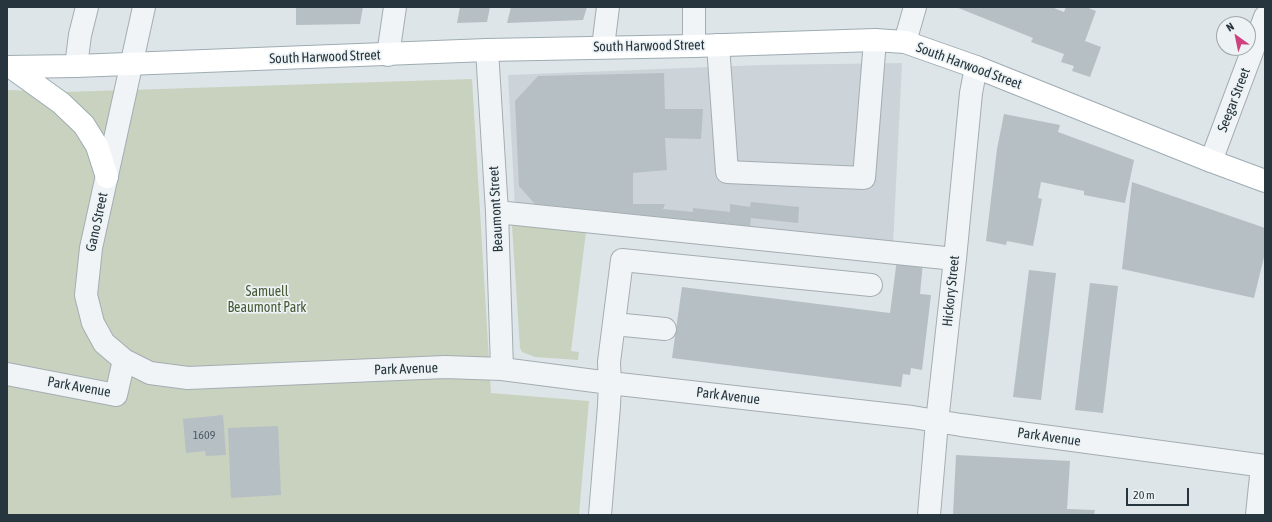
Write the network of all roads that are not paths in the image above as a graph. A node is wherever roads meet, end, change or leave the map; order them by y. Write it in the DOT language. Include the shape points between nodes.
graph roads {
  1 [pos="87,7"];
  2 [pos="144,7"];
  3 [pos="396,7"];
  4 [pos="608,7"];
  5 [pos="694,7"];
  6 [pos="915,7"];
  7 [pos="1265,17"];
  8 [pos="875,40"];
  9 [pos="905,42"];
  10 [pos="718,45"];
  11 [pos="694,46"];
  12 [pos="603,47"];
  13 [pos="487,50"];
  14 [pos="388,55"];
  15 [pos="131,63"];
  16 [pos="76,66"];
  17 [pos="9,67"];
  18 [pos="976,67"];
  19 [pos="1211,161"];
  20 [pos="107,177"];
  21 [pos="1265,181"];
  22 [pos="497,212"];
  23 [pos="955,259"];
  24 [pos="871,285"];
  25 [pos="614,324"];
  26 [pos="665,328"];
  27 [pos="124,360"];
  28 [pos="502,368"];
  29 [pos="7,374"];
  30 [pos="188,378"];
  31 [pos="610,383"];
  32 [pos="937,422"];
  33 [pos="1264,466"];
  34 [pos="600,515"];
  35 [pos="929,515"];
  36 [pos="1257,515"];
  1 -- 16 [label="street"];
  2 -- 15 [label="street, Gano Street"];
  3 -- 14 [label="street"];
  4 -- 12 [label="street"];
  5 -- 11 [label="street"];
  6 -- 9 [label="street"];
  7 -- 19 [label="street, Seegar Street"];
  8 -- 9 [label="main road, South Harwood Street"];
  8 -- 10 [label="main road, South Harwood Street"];
  8 -- 10 [label="street" via="864,178 727,172"];
  9 -- 18 [label="main road, South Harwood Street"];
  10 -- 11 [label="main road, South Harwood Street"];
  11 -- 12 [label="main road, South Harwood Street"];
  12 -- 13 [label="main road, South Harwood Street"];
  13 -- 14 [label="main road, South Harwood Street"];
  13 -- 22 [label="street, Beaumont Street"];
  14 -- 15 [label="main road, South Harwood Street"];
  15 -- 16 [label="main road, South Harwood Street"];
  15 -- 20 [label="street, Gano Street"];
  16 -- 17 [label="main road, South Harwood Street"];
  17 -- 20 [label="main road" via="61,103 84,125 97,146"];
  18 -- 19 [label="main road, South Harwood Street"];
  18 -- 23 [label="street, Hickory Street" via="971,93"];
  19 -- 21 [label="main road, South Harwood Street"];
  20 -- 27 [label="street, Gano Street" via="91,248 86,295 93,323 104,343"];
  22 -- 23 [label="street"];
  22 -- 28 [label="street, Beaumont Street"];
  23 -- 32 [label="street, Hickory Street"];
  24 -- 25 [label="street" via="622,260"];
  25 -- 26 [label="street"];
  25 -- 31 [label="street" via="609,362"];
  27 -- 29 [label="street, Park Avenue" via="116,395"];
  27 -- 30 [label="street, Gano Street" via="150,373"];
  28 -- 30 [label="street, Park Avenue" via="445,367"];
  28 -- 31 [label="street, Park Avenue"];
  31 -- 32 [label="street, Park Avenue" via="912,417"];
  31 -- 34 [label="street"];
  32 -- 33 [label="street, Park Avenue"];
  32 -- 35 [label="street, Hickory Street"];
  33 -- 36 [label="street"];
}
